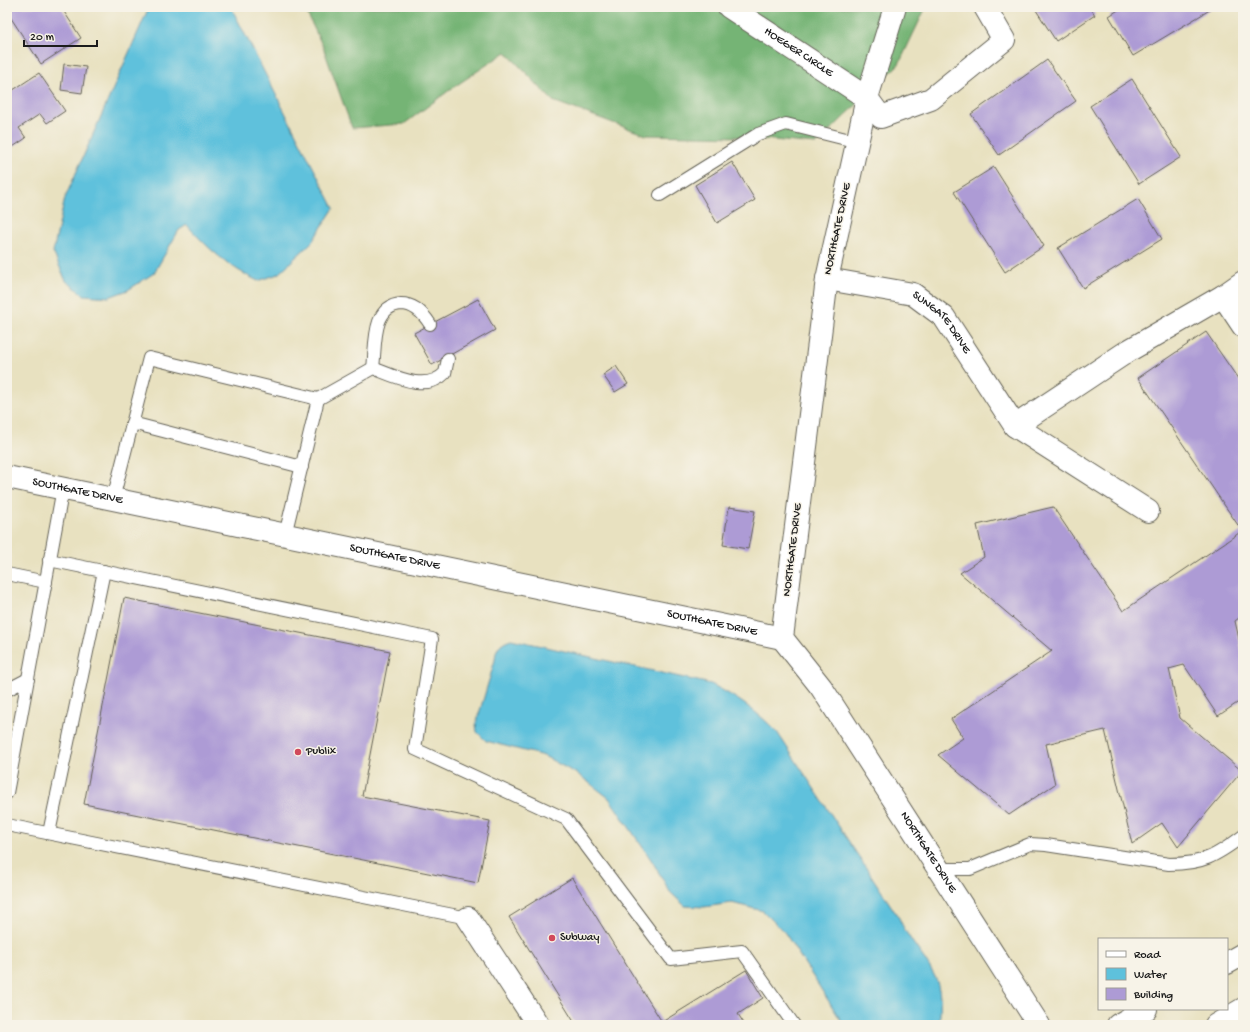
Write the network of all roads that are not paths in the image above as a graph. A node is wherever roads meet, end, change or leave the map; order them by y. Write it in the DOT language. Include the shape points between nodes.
graph roads {
  1 [pos="729,7"];
  2 [pos="895,7"];
  3 [pos="985,7"];
  4 [pos="867,98"];
  5 [pos="858,142"];
  6 [pos="660,195"];
  7 [pos="827,279"];
  8 [pos="1243,282"];
  9 [pos="1223,296"];
  10 [pos="430,324"];
  11 [pos="1243,326"];
  12 [pos="448,359"];
  13 [pos="373,368"];
  14 [pos="318,399"];
  15 [pos="132,423"];
  16 [pos="1015,426"];
  17 [pos="302,467"];
  18 [pos="7,477"];
  19 [pos="63,488"];
  20 [pos="113,499"];
  21 [pos="1148,511"];
  22 [pos="285,535"];
  23 [pos="49,560"];
  24 [pos="104,571"];
  25 [pos="7,574"];
  26 [pos="46,582"];
  27 [pos="782,638"];
  28 [pos="28,679"];
  29 [pos="7,690"];
  30 [pos="7,793"];
  31 [pos="7,825"];
  32 [pos="49,833"];
  33 [pos="1243,836"];
  34 [pos="938,869"];
  35 [pos="468,918"];
  36 [pos="1243,954"];
  37 [pos="1228,962"];
  38 [pos="1243,1009"];
  39 [pos="1144,1010"];
  40 [pos="538,1025"];
  41 [pos="794,1025"];
  42 [pos="1039,1025"];
  43 [pos="1118,1025"];
  44 [pos="1216,1025"];
  1 -- 4 [label="street, HOEGER CIRCLE"];
  2 -- 4 [label="street, NORTHGATE DRIVE"];
  3 -- 4 [label="street, HOEGER CIRCLE" via="1004,40 931,99 882,117"];
  4 -- 5 [label="street, NORTHGATE DRIVE"];
  5 -- 6 [label="lane" via="786,124 758,134"];
  5 -- 7 [label="street, NORTHGATE DRIVE"];
  7 -- 16 [label="street, SUNGATE DRIVE" via="913,294 944,317"];
  7 -- 27 [label="street, NORTHGATE DRIVE"];
  8 -- 9 [label="street"];
  9 -- 11 [label="street"];
  9 -- 16 [label="street" via="1128,351"];
  10 -- 13 [label="lane" via="413,306 394,305 388,309 378,323"];
  12 -- 13 [label="lane" via="445,373 426,383"];
  13 -- 14 [label="lane"];
  14 -- 15 [label="lane" via="149,358"];
  14 -- 17 [label="lane"];
  15 -- 17 [label="lane"];
  15 -- 20 [label="lane"];
  16 -- 21 [label="street, SUNGATE DRIVE"];
  17 -- 22 [label="lane"];
  18 -- 19 [label="street, SOUTHGATE DRIVE"];
  19 -- 20 [label="street, SOUTHGATE DRIVE"];
  19 -- 23 [label="lane"];
  20 -- 22 [label="street, SOUTHGATE DRIVE"];
  22 -- 27 [label="street, SOUTHGATE DRIVE"];
  23 -- 24 [label="lane"];
  23 -- 26 [label="lane"];
  24 -- 32 [label="lane"];
  24 -- 41 [label="lane" via="432,639 415,749 566,819 670,959 742,951"];
  25 -- 26 [label="lane"];
  26 -- 28 [label="lane"];
  27 -- 34 [label="street, NORTHGATE DRIVE" via="821,687"];
  28 -- 29 [label="lane"];
  28 -- 30 [label="lane"];
  31 -- 32 [label="lane"];
  32 -- 35 [label="lane"];
  33 -- 34 [label="lane" via="1208,859 1189,864 1169,864 1030,844 970,869"];
  34 -- 42 [label="street, NORTHGATE DRIVE"];
  35 -- 40 [label="street"];
  36 -- 37 [label="street"];
  38 -- 44 [label="street"];
  39 -- 43 [label="street"];
}
